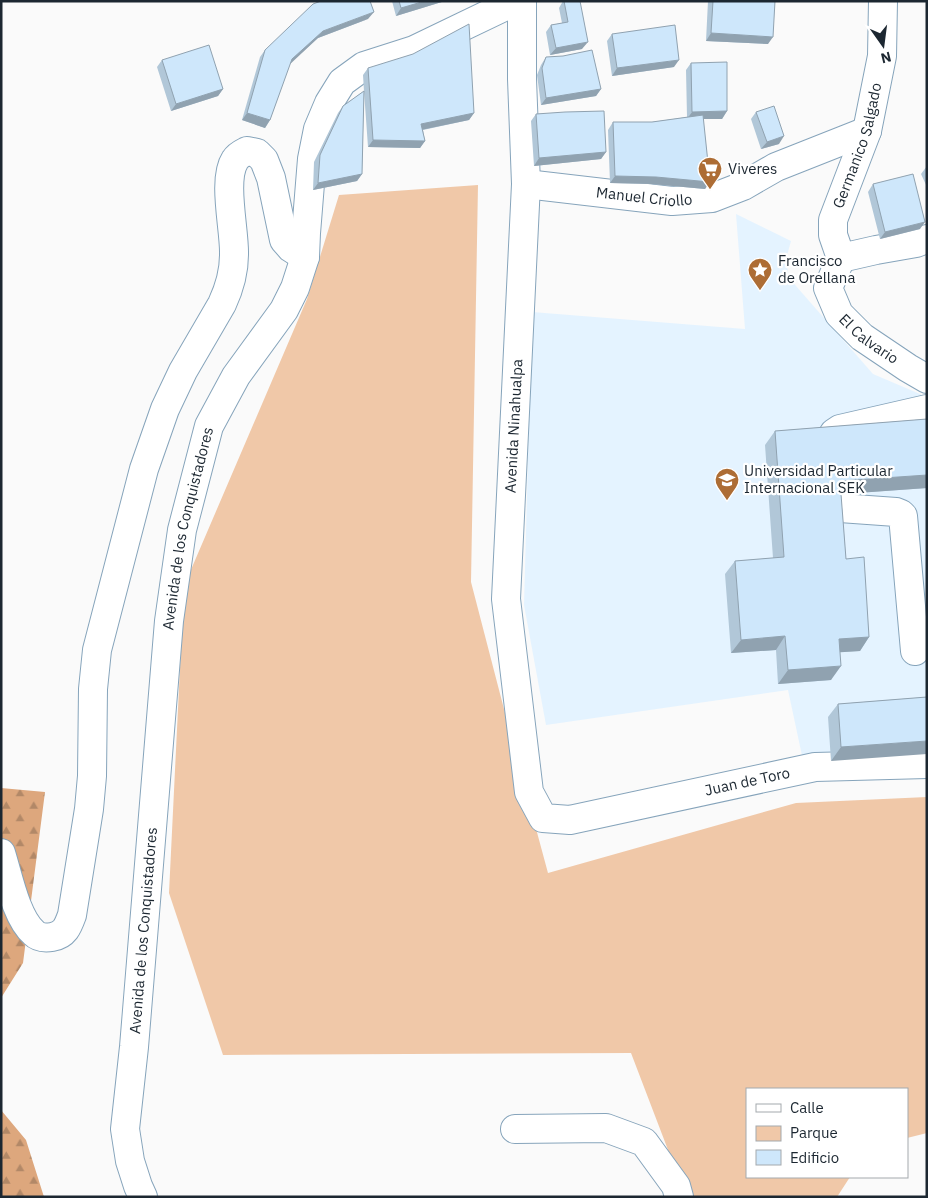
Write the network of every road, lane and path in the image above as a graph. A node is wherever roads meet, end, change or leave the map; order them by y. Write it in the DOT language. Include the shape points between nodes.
graph roads {
  1 [pos="516,1"];
  2 [pos="522,1"];
  3 [pos="884,1"];
  4 [pos="867,131"];
  5 [pos="526,184"];
  6 [pos="927,239"];
  7 [pos="305,257"];
  8 [pos="842,258"];
  9 [pos="927,379"];
  10 [pos="927,409"];
  11 [pos="830,440"];
  12 [pos="834,495"];
  13 [pos="915,651"];
  14 [pos="927,764"];
  15 [pos="570,820"];
  16 [pos="1,853"];
  17 [pos="515,1129"];
  18 [pos="143,1197"];
  19 [pos="679,1197"];
  1 -- 7 [label="street, Avenida de los Conquistadores" via="414,50 364,66 342,82 318,129 312,159"];
  2 -- 5 [label="street, Avenida Ninahualpa"];
  3 -- 4 [label="street, Germanico Salgado" via="882,56"];
  4 -- 5 [label="street, Manuel Criollo" via="776,167 743,186 712,198 672,201"];
  4 -- 8 [label="street, Germanico Salgado" via="833,220 833,235"];
  5 -- 15 [label="street, Avenida Ninahualpa" via="506,599 530,792 542,818"];
  6 -- 8 [label="street"];
  7 -- 16 [label="street" via="284,240 264,160 257,153 248,151 240,155 234,160 229,190 234,265 227,292 165,409 144,469 97,650 89,809 72,916 61,935 42,938 27,925 17,905"];
  7 -- 18 [label="street, Avenida de los Conquistadores" via="284,310 236,376 210,426 182,530 169,621 125,1130 130,1161"];
  8 -- 9 [label="street, El Calvario" via="828,288 840,314 862,337"];
  10 -- 11 [label="street" via="840,430"];
  12 -- 13 [label="street" via="836,507 896,512 903,516"];
  14 -- 15 [label="street, Juan de Toro" via="815,767"];
  17 -- 19 [label="street" via="606,1128 644,1142 676,1186"];
}
